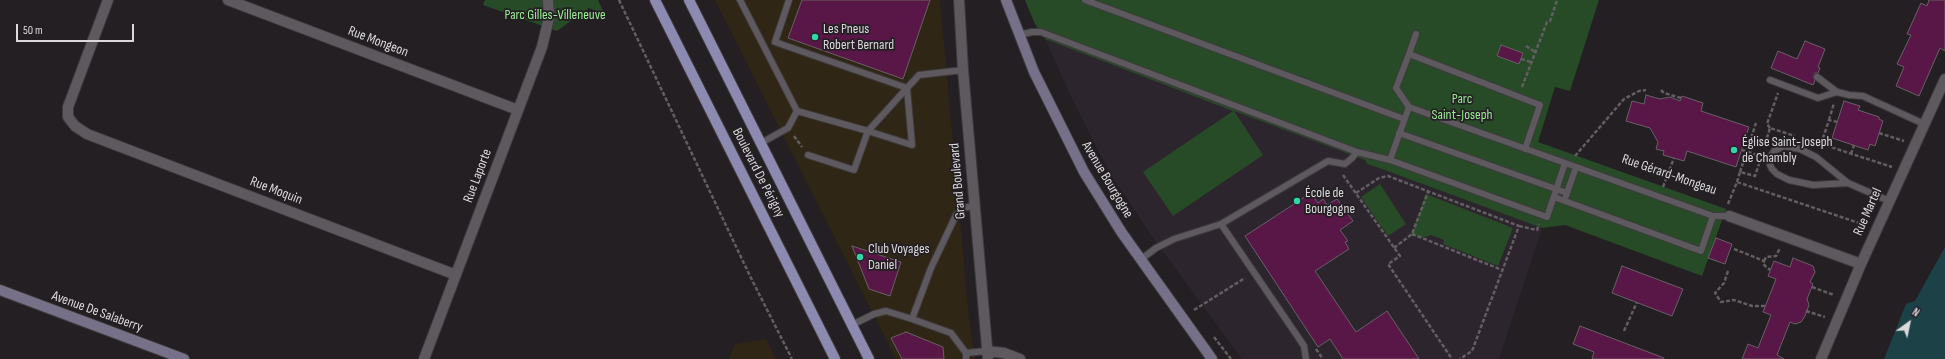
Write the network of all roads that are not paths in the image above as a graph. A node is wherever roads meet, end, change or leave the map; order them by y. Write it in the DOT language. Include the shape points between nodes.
graph roads {
  1 [pos="108,0"];
  2 [pos="228,0"];
  3 [pos="548,0"];
  4 [pos="655,0"];
  5 [pos="689,0"];
  6 [pos="740,0"];
  7 [pos="790,0"];
  8 [pos="959,0"];
  9 [pos="1006,0"];
  10 [pos="1085,0"];
  11 [pos="1416,34"];
  12 [pos="1018,35"];
  13 [pos="775,42"];
  14 [pos="764,47"];
  15 [pos="1409,54"];
  16 [pos="963,70"];
  17 [pos="1817,77"];
  18 [pos="1945,79"];
  19 [pos="1770,80"];
  20 [pos="907,88"];
  21 [pos="1837,92"];
  22 [pos="1409,107"];
  23 [pos="518,110"];
  24 [pos="797,111"];
  25 [pos="1404,119"];
  26 [pos="1924,124"];
  27 [pos="868,131"];
  28 [pos="1399,133"];
  29 [pos="761,143"];
  30 [pos="1525,149"];
  31 [pos="1357,152"];
  32 [pos="808,155"];
  33 [pos="1390,160"];
  34 [pos="1566,163"];
  35 [pos="1576,167"];
  36 [pos="1848,183"];
  37 [pos="1556,190"];
  38 [pos="1567,193"];
  39 [pos="1554,197"];
  40 [pos="1564,201"];
  41 [pos="1889,201"];
  42 [pos="974,206"];
  43 [pos="1728,211"];
  44 [pos="1713,216"];
  45 [pos="1221,224"];
  46 [pos="1140,260"];
  47 [pos="1861,264"];
  48 [pos="456,275"];
  49 [pos="0,290"];
  50 [pos="912,319"];
  51 [pos="852,325"];
  52 [pos="988,355"];
  53 [pos="966,356"];
  54 [pos="184,359"];
  55 [pos="424,359"];
  56 [pos="835,359"];
  57 [pos="869,359"];
  58 [pos="1020,359"];
  59 [pos="1212,359"];
  60 [pos="1306,359"];
  61 [pos="1821,359"];
  1 -- 48 [label="street, Rue Moquin" via="68,107 68,117 75,126 87,134"];
  2 -- 23 [label="street, Rue Mongeon"];
  3 -- 23 [label="street, Rue Laporte" via="549,18 545,37"];
  4 -- 56 [label="main road, Boulevard De Périgny"];
  5 -- 29 [label="main road, Boulevard De Périgny"];
  6 -- 14 [label="lane"];
  7 -- 13 [label="lane"];
  8 -- 16 [label="street, Grand Boulevard"];
  9 -- 12 [label="street, Avenue Bourgogne"];
  10 -- 25 [label="lane"];
  11 -- 15 [label="lane"];
  12 -- 31 [label="lane" via="1041,32"];
  12 -- 46 [label="street, Avenue Bourgogne" via="1042,90 1084,172"];
  13 -- 14 [label="lane"];
  13 -- 20 [label="lane"];
  14 -- 24 [label="lane"];
  15 -- 22 [label="lane" via="1396,88"];
  15 -- 30 [label="lane" via="1540,105"];
  16 -- 20 [label="lane" via="919,75"];
  16 -- 42 [label="street, Grand Boulevard"];
  17 -- 21 [label="lane"];
  18 -- 26 [label="street, Rue Martel"];
  19 -- 21 [label="lane" via="1818,98"];
  20 -- 27 [label="lane"];
  20 -- 27 [label="lane" via="912,145"];
  21 -- 26 [label="lane" via="1862,96"];
  22 -- 25 [label="lane"];
  22 -- 30 [label="lane"];
  23 -- 48 [label="street, Rue Laporte"];
  24 -- 27 [label="lane"];
  24 -- 29 [label="lane" via="788,128"];
  25 -- 28 [label="lane"];
  26 -- 41 [label="street, Rue Martel"];
  27 -- 32 [label="lane" via="854,170"];
  28 -- 33 [label="lane"];
  28 -- 37 [label="lane"];
  29 -- 51 [label="main road, Boulevard De Périgny"];
  30 -- 34 [label="lane"];
  31 -- 33 [label="lane"];
  31 -- 45 [label="lane" via="1345,164 1328,161"];
  33 -- 39 [label="lane" via="1547,216"];
  34 -- 35 [label="lane"];
  34 -- 37 [label="lane"];
  35 -- 38 [label="lane"];
  35 -- 44 [label="lane"];
  36 -- 36 [label="lane" via="1816,157 1800,149 1784,146 1774,151 1771,156 1772,168 1788,180 1813,185"];
  36 -- 41 [label="lane"];
  37 -- 38 [label="lane"];
  37 -- 39 [label="lane"];
  38 -- 40 [label="lane"];
  39 -- 40 [label="lane"];
  40 -- 44 [label="lane" via="1702,251"];
  41 -- 47 [label="street, Rue Martel"];
  42 -- 50 [label="lane" via="962,208 956,214 931,268"];
  42 -- 52 [label="street, Grand Boulevard"];
  43 -- 44 [label="lane"];
  43 -- 47 [label="street"];
  45 -- 46 [label="lane" via="1174,239"];
  45 -- 60 [label="lane" via="1304,346"];
  46 -- 59 [label="street, Avenue Bourgogne"];
  47 -- 61 [label="street, Rue Martel"];
  48 -- 55 [label="street, Rue Laporte"];
  49 -- 54 [label="street, Avenue De Salaberry"];
  50 -- 51 [label="lane" via="886,311"];
  50 -- 53 [label="lane" via="951,333"];
  51 -- 57 [label="main road, Boulevard De Périgny"];
  52 -- 53 [label="lane"];
  52 -- 58 [label="street" via="1004,353"];
}
